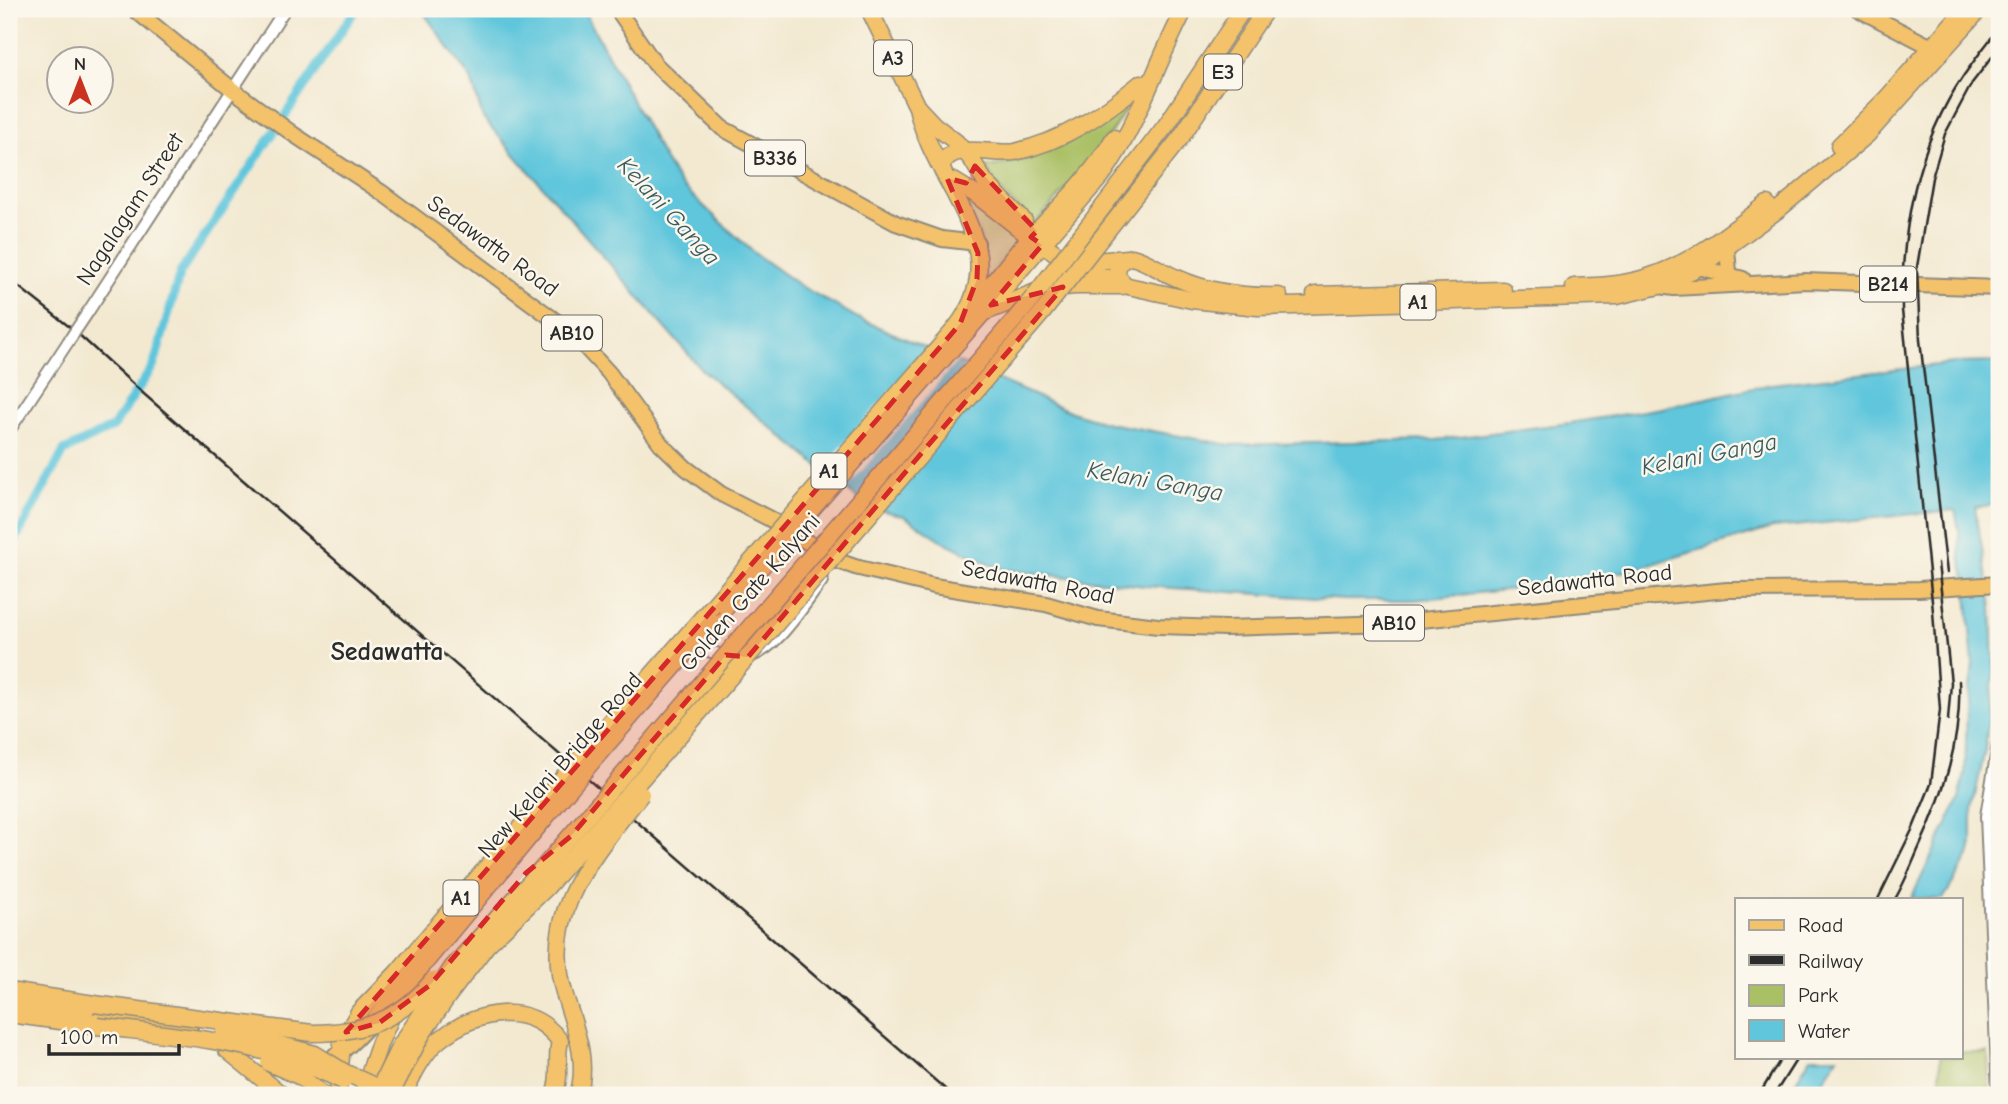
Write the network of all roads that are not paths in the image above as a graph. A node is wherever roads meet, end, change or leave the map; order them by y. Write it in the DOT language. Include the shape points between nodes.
graph roads {
  1 [pos="134,9"];
  2 [pos="285,9"];
  3 [pos="617,9"];
  4 [pos="869,9"];
  5 [pos="1175,9"];
  6 [pos="1185,9"];
  7 [pos="1243,9"];
  8 [pos="1266,9"];
  9 [pos="1858,9"];
  10 [pos="1965,9"];
  11 [pos="1980,9"];
  12 [pos="1937,49"];
  13 [pos="1141,82"];
  14 [pos="233,90"];
  15 [pos="917,107"];
  16 [pos="964,151"];
  17 [pos="975,166"];
  18 [pos="948,175"];
  19 [pos="977,243"];
  20 [pos="1727,248"];
  21 [pos="1134,258"];
  22 [pos="1696,262"];
  23 [pos="1733,278"];
  24 [pos="1776,283"];
  25 [pos="1129,286"];
  26 [pos="1659,286"];
  27 [pos="1716,286"];
  28 [pos="1999,288"];
  29 [pos="978,309"];
  30 [pos="9,431"];
  31 [pos="838,561"];
  32 [pos="1999,584"];
  33 [pos="718,608"];
  34 [pos="692,647"];
  35 [pos="727,680"];
  36 [pos="1999,738"];
  37 [pos="592,753"];
  38 [pos="565,784"];
  39 [pos="571,836"];
  40 [pos="419,968"];
  41 [pos="9,991"];
  42 [pos="9,1000"];
  43 [pos="94,1004"];
  44 [pos="359,1012"];
  45 [pos="9,1013"];
  46 [pos="97,1026"];
  47 [pos="286,1046"];
  48 [pos="227,1050"];
  49 [pos="339,1054"];
  50 [pos="282,1095"];
  51 [pos="323,1095"];
  52 [pos="338,1095"];
  53 [pos="359,1095"];
  54 [pos="375,1095"];
  55 [pos="392,1095"];
  56 [pos="402,1095"];
  57 [pos="554,1095"];
  58 [pos="578,1095"];
  59 [pos="1998,1095"];
  1 -- 14 [label="main road, AB10"];
  2 -- 14 [label="street, Nagalagam Street"];
  3 -- 19 [label="main road, B336" via="655,64 722,128 896,223 942,239"];
  4 -- 15 [label="highway, A3"];
  5 -- 13 [label="highway"];
  6 -- 29 [label="highway" via="1119,151"];
  7 -- 39 [label="highway, Golden Gate Kalyani / E3, bridge" via="1167,124 1028,304"];
  8 -- 35 [label="highway, Golden Gate Kalyani / E3, bridge" via="1181,136 1042,313"];
  9 -- 12 [label="main road"];
  10 -- 12 [label="highway, A1"];
  11 -- 12 [label="highway, A1"];
  12 -- 20 [label="highway, A1" via="1867,135"];
  12 -- 22 [label="highway, A1" via="1816,166"];
  13 -- 16 [label="highway" via="1093,120 1050,141 1016,152"];
  13 -- 29 [label="highway" via="1105,152 985,293"];
  14 -- 30 [label="street, Nagalagam Street, bridge"];
  14 -- 31 [label="main road, Sedawatta Road / AB10" via="572,333 685,468 721,494"];
  15 -- 16 [label="highway, A3"];
  15 -- 18 [label="highway, A3" via="920,124"];
  16 -- 17 [label="highway"];
  16 -- 18 [label="highway" via="949,154"];
  17 -- 18 [label="highway" via="967,180"];
  17 -- 21 [label="highway" via="1003,201 1058,248 1091,261"];
  18 -- 19 [label="highway, A1"];
  18 -- 25 [label="highway" via="1066,261"];
  19 -- 29 [label="highway, A1"];
  20 -- 22 [label="highway, A1"];
  20 -- 23 [label="main road"];
  21 -- 22 [label="highway, A1" via="1191,284 1258,296 1613,285"];
  21 -- 25 [label="highway" via="1144,264 1146,274 1141,282"];
  21 -- 25 [label="highway" via="1117,268 1119,280"];
  22 -- 23 [label="main road, B214"];
  22 -- 26 [label="highway, A1"];
  22 -- 27 [label="main road"];
  23 -- 24 [label="main road, B214"];
  24 -- 27 [label="main road, B214"];
  24 -- 28 [label="main road, B214"];
  25 -- 26 [label="highway, A1" via="1219,305 1258,307 1600,297"];
  25 -- 29 [label="highway, A1" via="1043,289"];
  26 -- 27 [label="main road"];
  29 -- 33 [label="highway, A1, bridge" via="960,324 953,340"];
  31 -- 32 [label="main road, Sedawatta Road / AB10" via="1098,619 1226,628 1390,623 1727,590"];
  31 -- 34 [label="street" via="785,630 760,652 737,657"];
  33 -- 34 [label="highway, New Kelani Bridge Road / A1"];
  33 -- 37 [label="highway, New Kelani Bridge Road / A1"];
  34 -- 37 [label="highway, New Kelani Bridge Road / A1"];
  35 -- 55 [label="highway, Golden Gate Kalyani, bridge" via="546,888 488,945 422,1034"];
  35 -- 58 [label="highway, bridge" via="596,852 569,897 558,961 580,1048 583,1077"];
  36 -- 59 [label="street" via="1986,817"];
  37 -- 38 [label="highway, New Kelani Bridge Road / A1, bridge"];
  38 -- 40 [label="highway, New Kelani Bridge Road / A1"];
  38 -- 44 [label="highway, New Kelani Bridge Road / A1"];
  39 -- 43 [label="highway, bridge" via="526,873 430,985 405,1008 379,1023 341,1033 312,1033"];
  39 -- 54 [label="highway, Golden Gate Kalyani, bridge" via="452,968 405,1037"];
  40 -- 49 [label="main road"];
  40 -- 53 [label="highway, New Kelani Bridge Road / A1" via="397,1002"];
  41 -- 43 [label="highway"];
  42 -- 47 [label="main road, New Kelani Bridge Road"];
  43 -- 55 [label="highway, bridge" via="314,1054"];
  44 -- 47 [label="main road, New Kelani Bridge Road" via="332,1033"];
  44 -- 49 [label="highway, New Kelani Bridge Road / A1"];
  45 -- 46 [label="highway"];
  45 -- 48 [label="main road" via="179,1038"];
  46 -- 51 [label="highway, bridge" via="273,1064 301,1077"];
  46 -- 54 [label="highway, bridge" via="267,1053"];
  47 -- 49 [label="main road, New Kelani Bridge Road"];
  48 -- 49 [label="main road" via="321,1058"];
  48 -- 50 [label="highway"];
  49 -- 52 [label="highway, A1"];
  49 -- 53 [label="main road"];
  56 -- 57 [label="highway" via="438,1041 478,1018 508,1013 541,1022 560,1041"];
}
